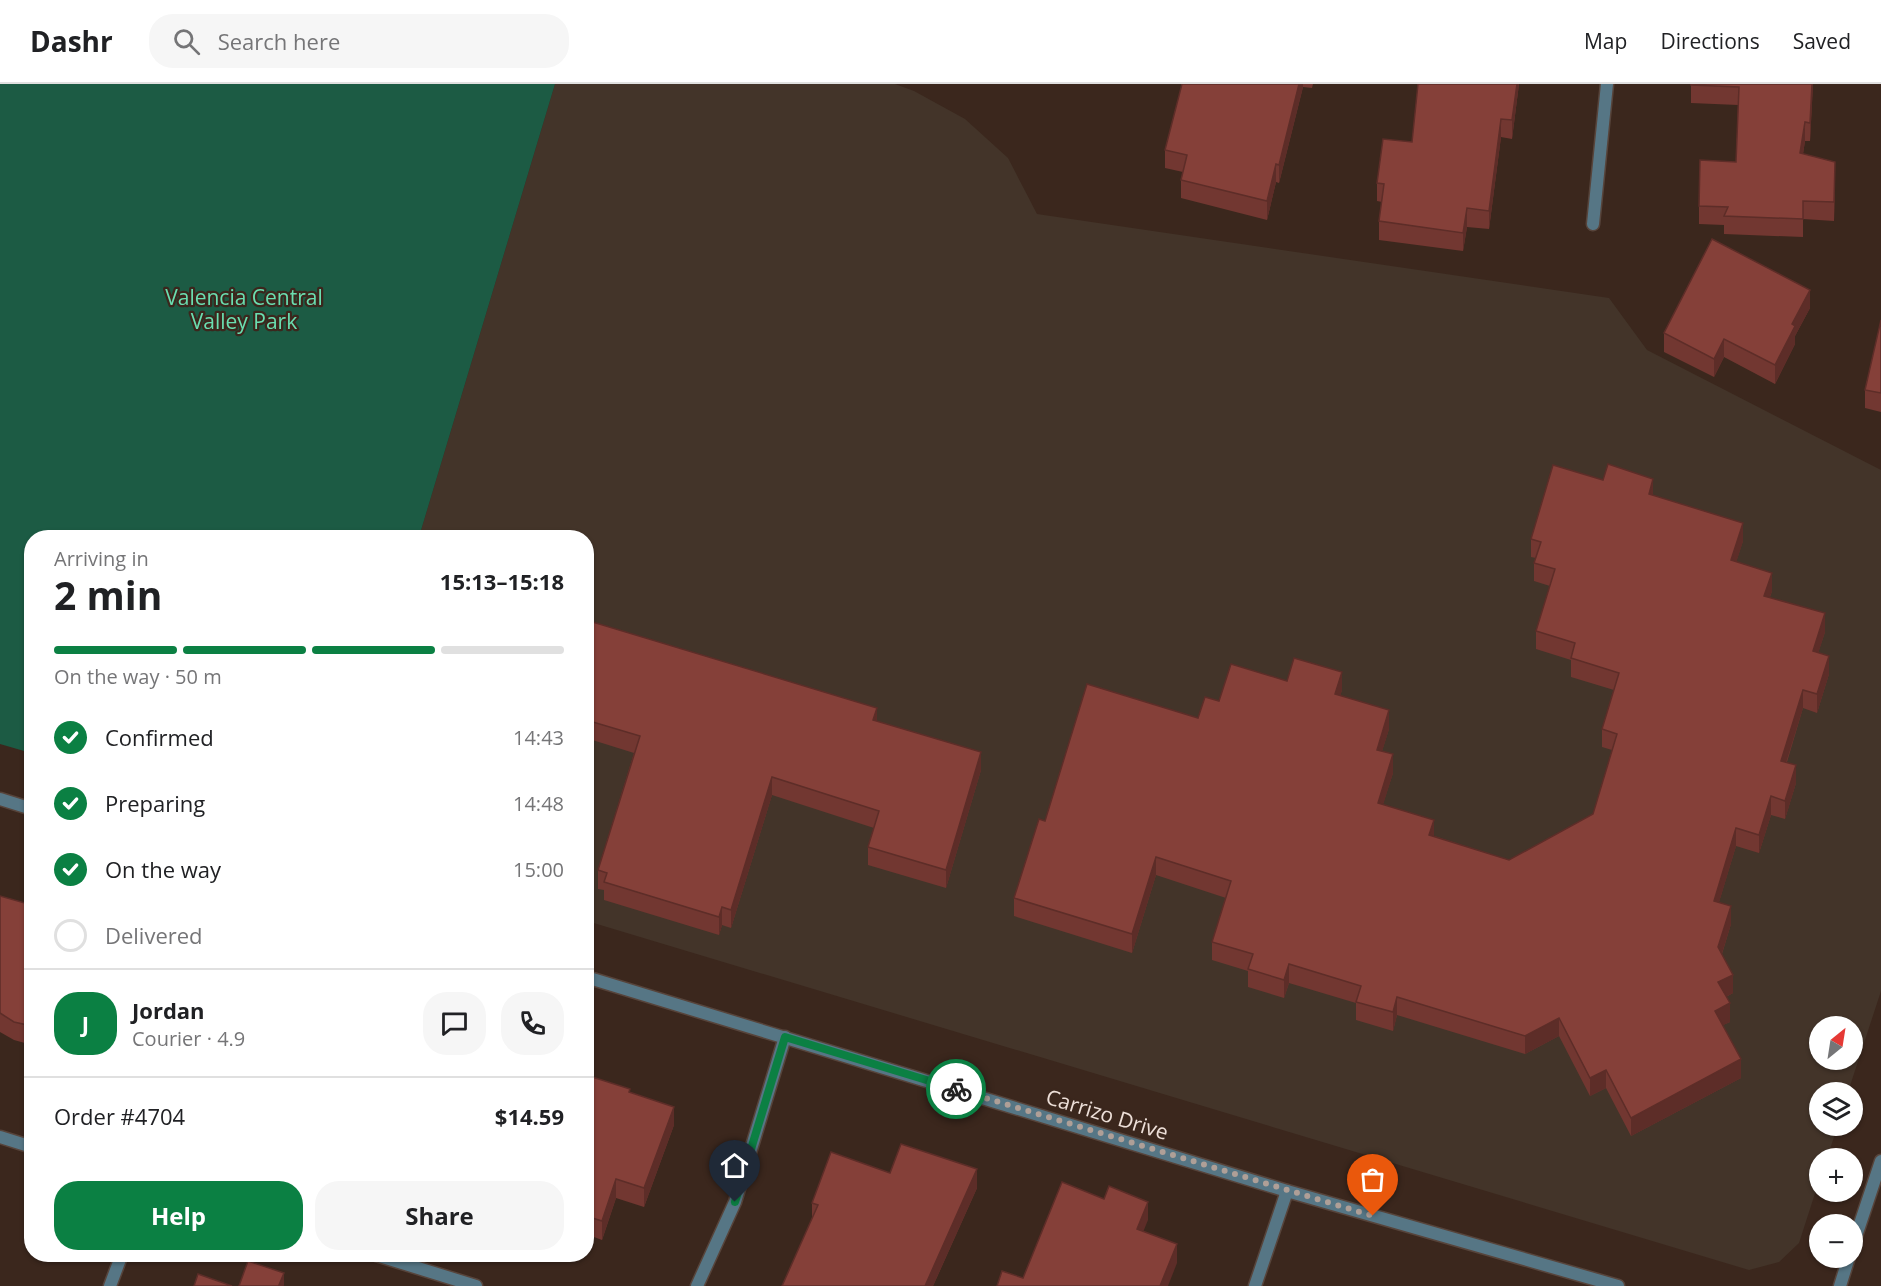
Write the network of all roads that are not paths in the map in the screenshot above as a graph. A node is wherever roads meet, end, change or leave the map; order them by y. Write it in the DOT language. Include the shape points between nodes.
graph roads {
  1 [pos="1607,84"];
  2 [pos="1593,224"];
  3 [pos="0,799"];
  4 [pos="24,806"];
  5 [pos="594,979"];
  6 [pos="785,1037"];
  7 [pos="0,1137"];
  8 [pos="24,1144"];
  9 [pos="1881,1161"];
  10 [pos="1287,1191"];
  11 [pos="1863,1215"];
  12 [pos="119,1262"];
  13 [pos="399,1262"];
  14 [pos="1846,1268"];
  15 [pos="110,1286"];
  16 [pos="476,1286"];
  17 [pos="697,1286"];
  18 [pos="1255,1286"];
  19 [pos="1618,1286"];
  20 [pos="1840,1286"];
  1 -- 2 [label="street"];
  3 -- 4 [label="street"];
  5 -- 6 [label="street, Carrizo Drive"];
  6 -- 10 [label="street, Carrizo Drive"];
  6 -- 17 [label="street" via="735,1202"];
  7 -- 8 [label="street"];
  9 -- 11 [label="street"];
  10 -- 18 [label="street"];
  10 -- 19 [label="street, Carrizo Drive"];
  12 -- 15 [label="street"];
  13 -- 16 [label="street"];
  14 -- 20 [label="street"];
}
